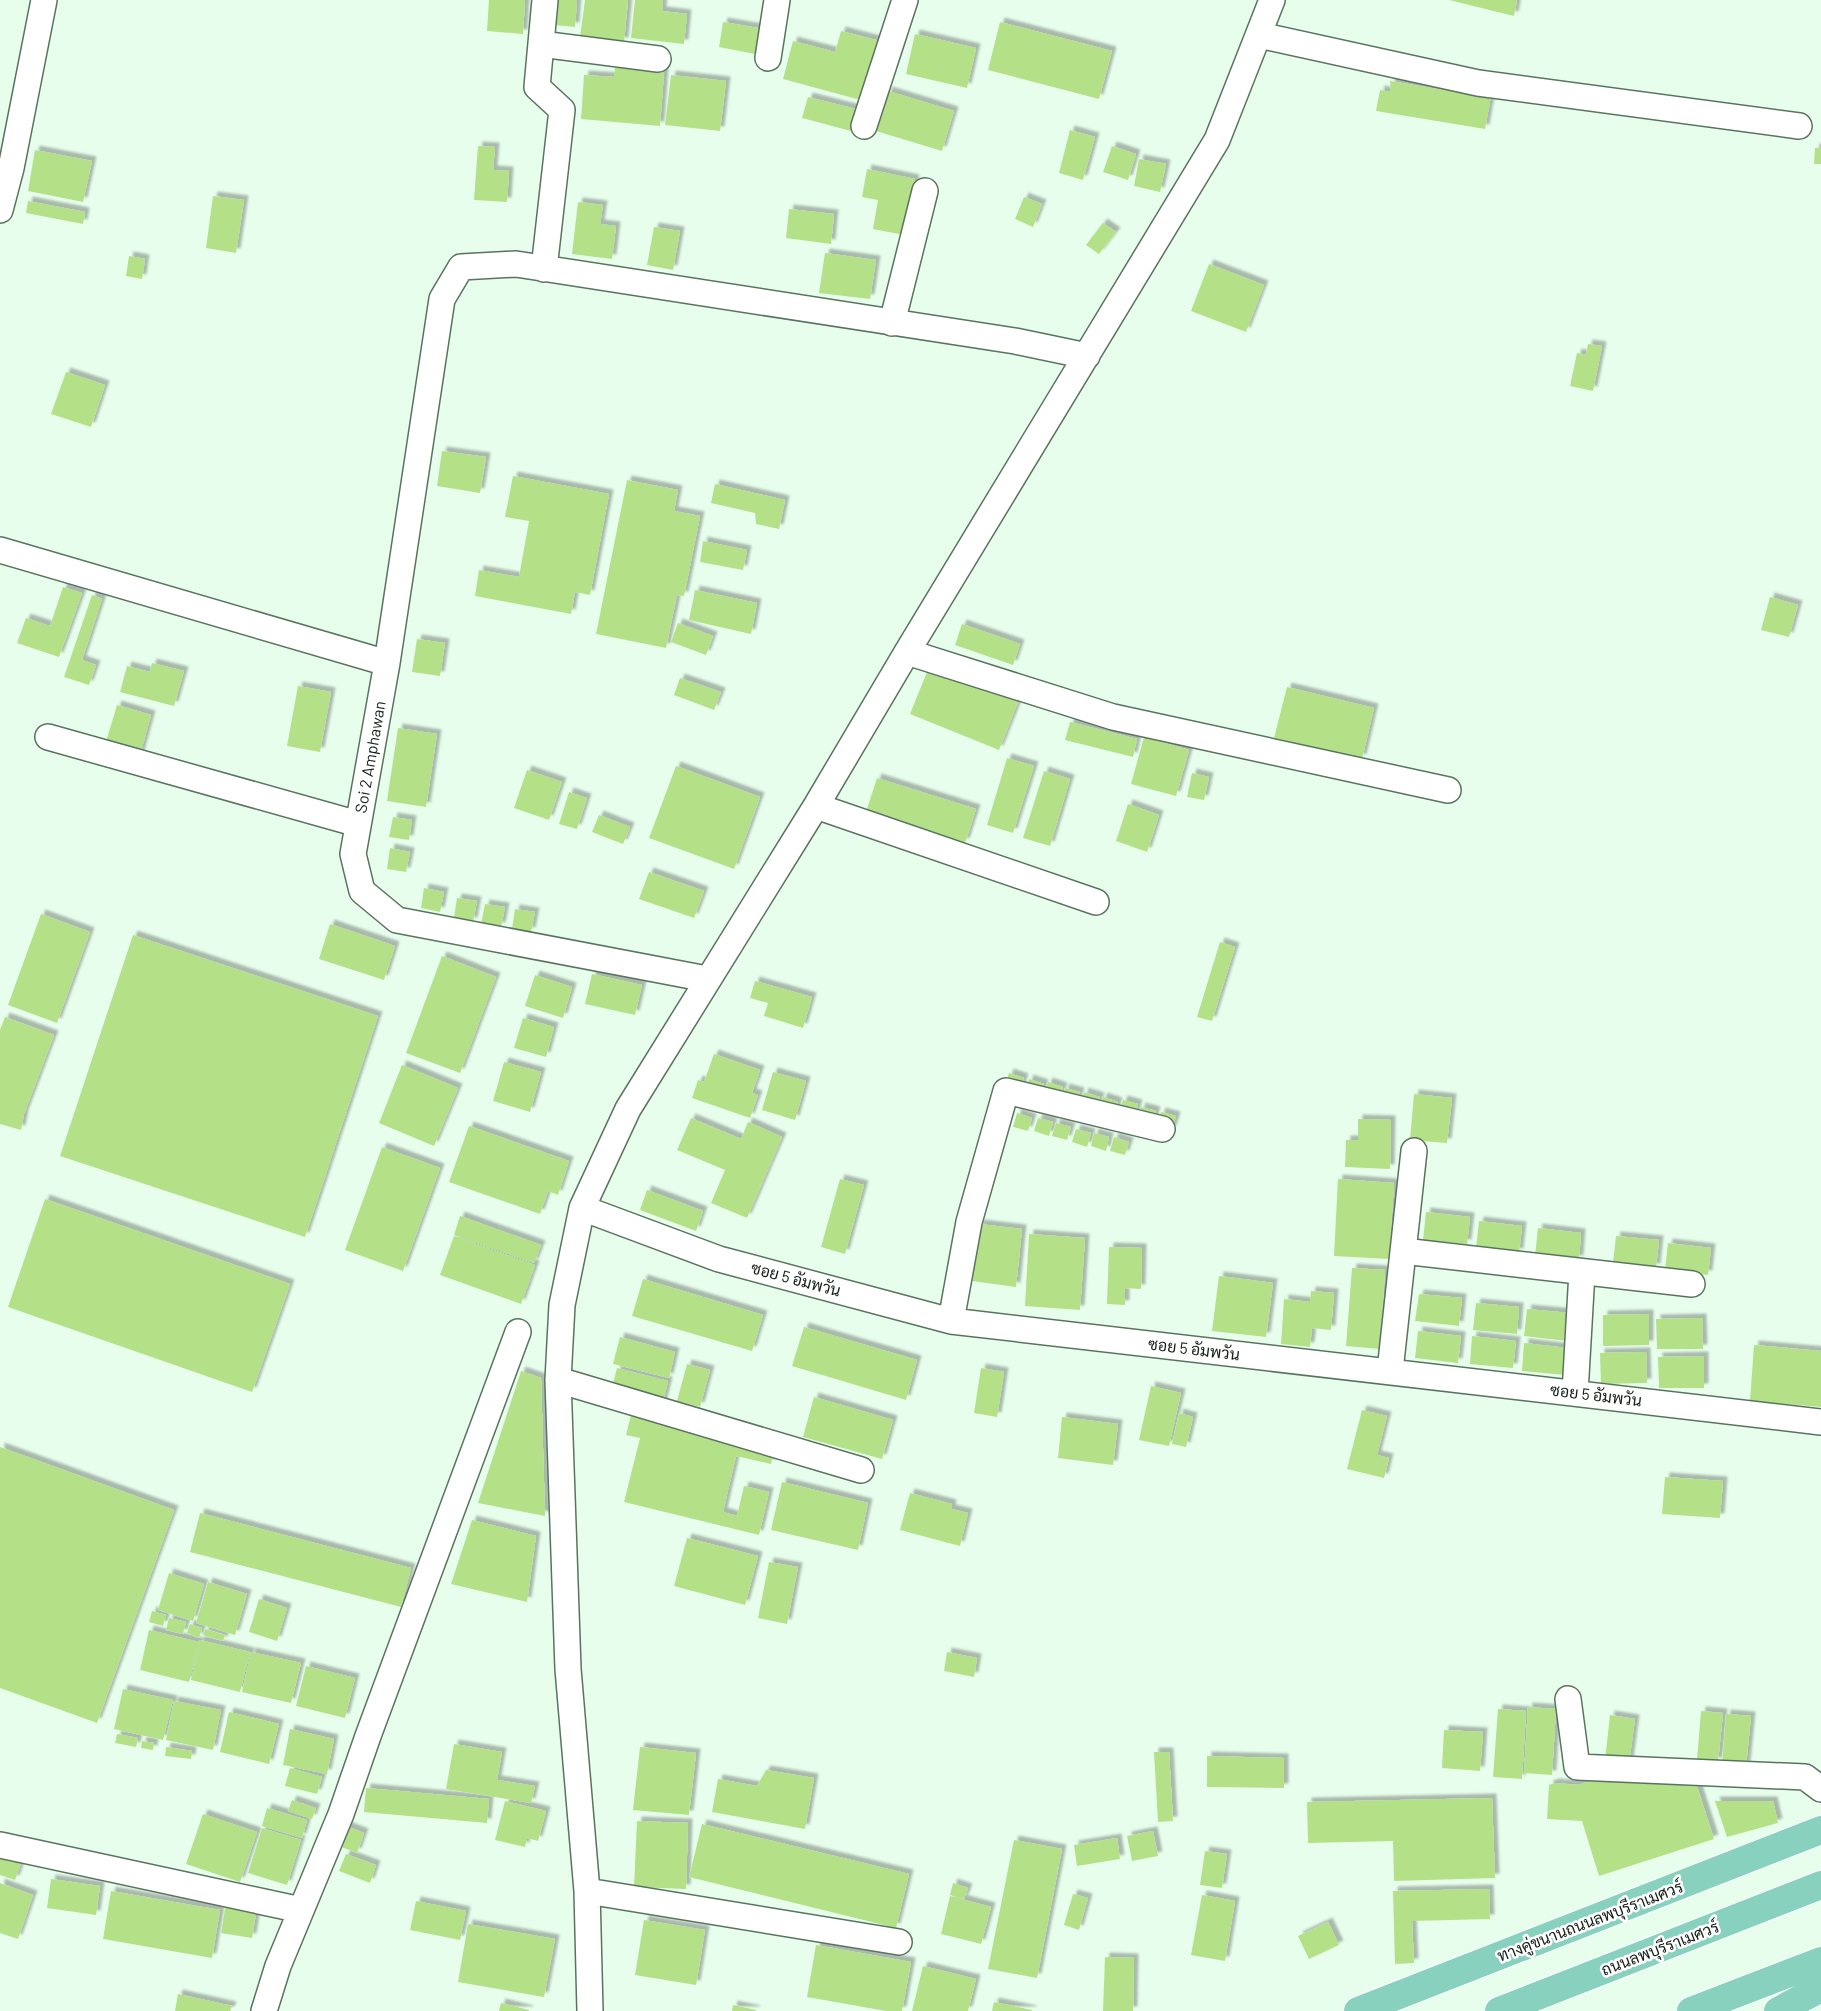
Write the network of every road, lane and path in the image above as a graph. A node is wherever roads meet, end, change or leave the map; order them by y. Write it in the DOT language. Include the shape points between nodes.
graph roads {
  1 [pos="44,0"];
  2 [pos="545,0"];
  3 [pos="778,0"];
  4 [pos="905,0"];
  5 [pos="1272,0"];
  6 [pos="1259,35"];
  7 [pos="541,44"];
  8 [pos="768,58"];
  9 [pos="658,59"];
  10 [pos="864,126"];
  11 [pos="1799,126"];
  12 [pos="925,191"];
  13 [pos="0,210"];
  14 [pos="544,269"];
  15 [pos="892,323"];
  16 [pos="1087,356"];
  17 [pos="0,550"];
  18 [pos="907,652"];
  19 [pos="387,663"];
  20 [pos="48,737"];
  21 [pos="1448,790"];
  22 [pos="816,806"];
  23 [pos="358,824"];
  24 [pos="1096,902"];
  25 [pos="708,979"];
  26 [pos="1162,1129"];
  27 [pos="1414,1151"];
  28 [pos="582,1208"];
  29 [pos="1403,1250"];
  30 [pos="1582,1272"];
  31 [pos="1692,1284"];
  32 [pos="951,1321"];
  33 [pos="518,1332"];
  34 [pos="1390,1371"];
  35 [pos="558,1380"];
  36 [pos="1575,1393"];
  37 [pos="1821,1422"];
  38 [pos="861,1470"];
  39 [pos="1568,1699"];
  40 [pos="1821,1789"];
  41 [pos="1821,1830"];
  42 [pos="0,1845"];
  43 [pos="1821,1885"];
  44 [pos="587,1891"];
  45 [pos="301,1910"];
  46 [pos="899,1942"];
  47 [pos="1821,1961"];
  48 [pos="1821,1988"];
  49 [pos="1821,2007"];
  50 [pos="264,2011"];
  51 [pos="590,2011"];
  52 [pos="1358,2011"];
  53 [pos="1499,2011"];
  54 [pos="1691,2011"];
  55 [pos="1778,2011"];
  56 [pos="1811,2011"];
  1 -- 13 [label="street"];
  2 -- 7 [label="street"];
  3 -- 8 [label="street"];
  4 -- 10 [label="street"];
  5 -- 6 [label="street"];
  6 -- 11 [label="street" via="1478,83"];
  6 -- 16 [label="street" via="1217,140"];
  7 -- 9 [label="street"];
  7 -- 14 [label="street" via="537,87 562,110"];
  12 -- 15 [label="street"];
  14 -- 15 [label="street"];
  14 -- 19 [label="street, Soi 2 Amphawan" via="516,264 461,267 442,299"];
  15 -- 16 [label="street" via="1015,341"];
  16 -- 18 [label="street"];
  17 -- 19 [label="street"];
  18 -- 21 [label="street" via="1113,717"];
  18 -- 22 [label="street"];
  19 -- 23 [label="street, Soi 2 Amphawan"];
  20 -- 23 [label="street"];
  22 -- 24 [label="street"];
  22 -- 25 [label="street"];
  23 -- 25 [label="street, Soi 2 Amphawan" via="353,854 362,891 397,920"];
  25 -- 28 [label="street" via="628,1109"];
  26 -- 32 [label="street" via="1006,1091 969,1222"];
  27 -- 29 [label="street"];
  28 -- 32 [label="street, ซอย 5 อัมพวัน" via="719,1259"];
  28 -- 35 [label="street" via="562,1305"];
  29 -- 30 [label="street"];
  29 -- 34 [label="street"];
  30 -- 31 [label="street"];
  30 -- 36 [label="street"];
  32 -- 34 [label="street, ซอย 5 อัมพวัน"];
  33 -- 45 [label="street" via="341,1814"];
  34 -- 36 [label="street, ซอย 5 อัมพวัน"];
  35 -- 38 [label="street"];
  35 -- 44 [label="street" via="568,1668"];
  36 -- 37 [label="street, ซอย 5 อัมพวัน"];
  39 -- 40 [label="street" via="1577,1767 1805,1777"];
  41 -- 52 [label="main road, ทางคู่ขนานถนนลพบุรีราเมศวร์"];
  42 -- 45 [label="street"];
  43 -- 53 [label="main road, ถนนลพบุรีราเมศวร์"];
  44 -- 46 [label="street"];
  44 -- 51 [label="street"];
  45 -- 50 [label="street"];
  47 -- 54 [label="main road"];
  48 -- 55 [label="main road"];
  49 -- 56 [label="main road"];
}
